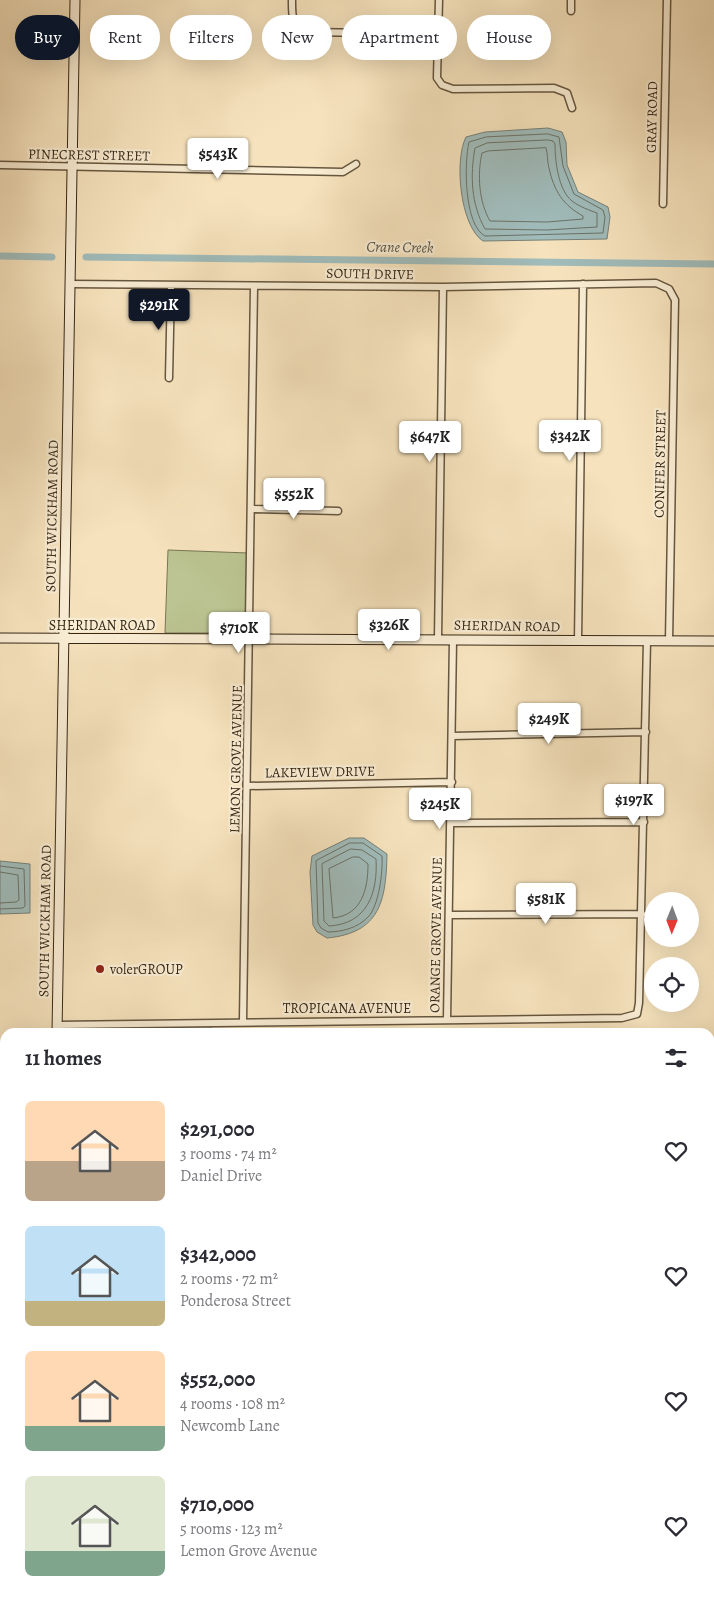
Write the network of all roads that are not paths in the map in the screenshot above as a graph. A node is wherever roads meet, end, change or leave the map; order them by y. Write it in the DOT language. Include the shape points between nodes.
graph roads {
  1 [pos="75,0"];
  2 [pos="292,0"];
  3 [pos="439,0"];
  4 [pos="571,0"];
  5 [pos="667,0"];
  6 [pos="571,10"];
  7 [pos="439,15"];
  8 [pos="342,33"];
  9 [pos="437,60"];
  10 [pos="572,108"];
  11 [pos="356,164"];
  12 [pos="0,166"];
  13 [pos="72,167"];
  14 [pos="663,204"];
  15 [pos="70,284"];
  16 [pos="583,284"];
  17 [pos="171,285"];
  18 [pos="254,286"];
  19 [pos="442,287"];
  20 [pos="669,289"];
  21 [pos="169,378"];
  22 [pos="252,509"];
  23 [pos="338,510"];
  24 [pos="0,638"];
  25 [pos="63,638"];
  26 [pos="250,639"];
  27 [pos="438,639"];
  28 [pos="453,640"];
  29 [pos="646,640"];
  30 [pos="669,640"];
  31 [pos="578,641"];
  32 [pos="714,641"];
  33 [pos="646,732"];
  34 [pos="452,736"];
  35 [pos="452,782"];
  36 [pos="248,786"];
  37 [pos="644,822"];
  38 [pos="450,823"];
  39 [pos="642,914"];
  40 [pos="449,915"];
  41 [pos="447,1020"];
  42 [pos="243,1022"];
  43 [pos="57,1028"];
  44 [pos="84,1028"];
  1 -- 13 [label="main road, SOUTH WICKHAM ROAD"];
  2 -- 8 [label="street" via="292,19 297,28 307,32"];
  3 -- 7 [label="street"];
  4 -- 6 [label="street"];
  5 -- 14 [label="street, GRAY ROAD"];
  9 -- 10 [label="street" via="437,78 442,85 453,89 554,88 567,93"];
  11 -- 13 [label="street, PINECREST STREET" via="342,172"];
  12 -- 13 [label="street, PINECREST STREET"];
  13 -- 15 [label="main road, SOUTH WICKHAM ROAD"];
  15 -- 17 [label="street, SOUTH DRIVE"];
  15 -- 25 [label="main road, SOUTH WICKHAM ROAD"];
  16 -- 19 [label="street, SOUTH DRIVE"];
  16 -- 20 [label="street, SOUTH DRIVE" via="656,283"];
  16 -- 31 [label="street"];
  17 -- 18 [label="street, SOUTH DRIVE"];
  17 -- 21 [label="street"];
  18 -- 19 [label="street, SOUTH DRIVE"];
  18 -- 22 [label="street, LEMON GROVE AVENUE"];
  19 -- 27 [label="street"];
  20 -- 30 [label="street, CONIFER STREET" via="675,300"];
  22 -- 23 [label="street"];
  22 -- 26 [label="street, LEMON GROVE AVENUE"];
  24 -- 25 [label="main road, SHERIDAN ROAD"];
  25 -- 26 [label="main road, SHERIDAN ROAD"];
  25 -- 43 [label="main road, SOUTH WICKHAM ROAD"];
  26 -- 27 [label="main road, SHERIDAN ROAD"];
  26 -- 36 [label="street, LEMON GROVE AVENUE"];
  27 -- 28 [label="main road, SHERIDAN ROAD"];
  28 -- 31 [label="main road, SHERIDAN ROAD"];
  28 -- 34 [label="street, ORANGE GROVE AVENUE"];
  29 -- 30 [label="main road, SHERIDAN ROAD"];
  29 -- 31 [label="main road, SHERIDAN ROAD"];
  29 -- 33 [label="street"];
  30 -- 32 [label="main road, SHERIDAN ROAD"];
  33 -- 34 [label="street"];
  33 -- 37 [label="street"];
  34 -- 35 [label="street, ORANGE GROVE AVENUE"];
  35 -- 36 [label="street, LAKEVIEW DRIVE"];
  35 -- 38 [label="street, ORANGE GROVE AVENUE"];
  36 -- 42 [label="street, LEMON GROVE AVENUE"];
  37 -- 38 [label="street"];
  37 -- 39 [label="street"];
  38 -- 40 [label="street, ORANGE GROVE AVENUE"];
  39 -- 40 [label="street"];
  39 -- 41 [label="street, TROPICANA AVENUE" via="637,1014 622,1018"];
  40 -- 41 [label="street, ORANGE GROVE AVENUE"];
  41 -- 42 [label="street, TROPICANA AVENUE"];
  42 -- 44 [label="street, TROPICANA AVENUE"];
}
